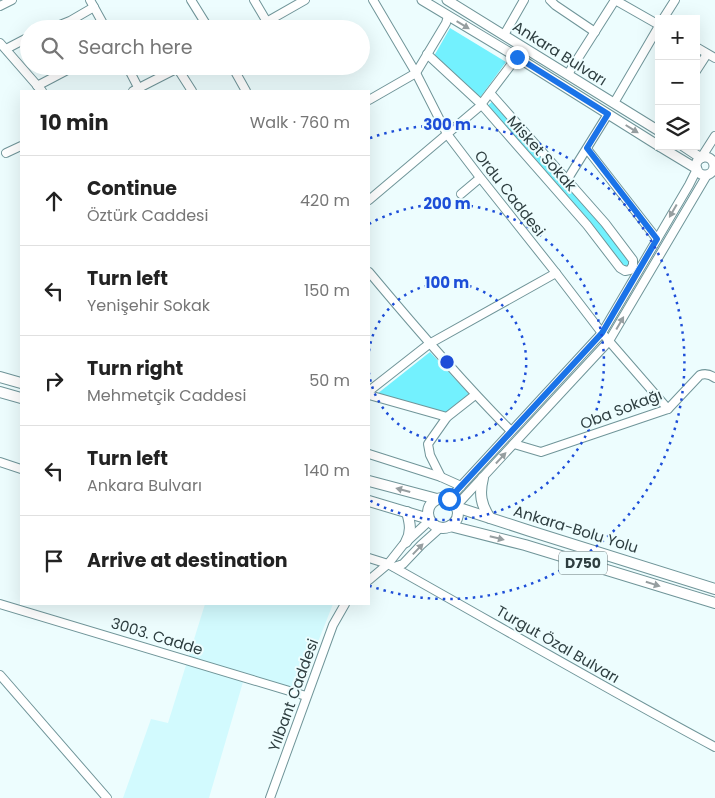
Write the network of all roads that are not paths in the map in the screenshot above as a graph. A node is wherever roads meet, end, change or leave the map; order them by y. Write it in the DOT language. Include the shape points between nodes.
graph roads {
  1 [pos="12,0"];
  2 [pos="192,0"];
  3 [pos="254,0"];
  4 [pos="305,0"];
  5 [pos="373,0"];
  6 [pos="422,0"];
  7 [pos="447,0"];
  8 [pos="524,0"];
  9 [pos="550,0"];
  10 [pos="615,0"];
  11 [pos="675,0"];
  12 [pos="92,4"];
  13 [pos="0,6"];
  14 [pos="666,15"];
  15 [pos="448,16"];
  16 [pos="70,20"];
  17 [pos="101,20"];
  18 [pos="204,20"];
  19 [pos="265,20"];
  20 [pos="270,20"];
  21 [pos="655,24"];
  22 [pos="595,32"];
  23 [pos="655,33"];
  24 [pos="504,35"];
  25 [pos="20,42"];
  26 [pos="0,43"];
  27 [pos="6,49"];
  28 [pos="700,50"];
  29 [pos="427,54"];
  30 [pos="707,54"];
  31 [pos="517,57"];
  32 [pos="715,58"];
  33 [pos="20,65"];
  34 [pos="700,65"];
  35 [pos="416,73"];
  36 [pos="568,74"];
  37 [pos="28,75"];
  38 [pos="61,75"];
  39 [pos="131,75"];
  40 [pos="165,75"];
  41 [pos="184,75"];
  42 [pos="237,75"];
  43 [pos="40,89"];
  44 [pos="137,90"];
  45 [pos="192,90"];
  46 [pos="245,90"];
  47 [pos="490,93"];
  48 [pos="370,99"];
  49 [pos="614,103"];
  50 [pos="480,104"];
  51 [pos="608,114"];
  52 [pos="655,129"];
  53 [pos="447,134"];
  54 [pos="715,136"];
  55 [pos="655,143"];
  56 [pos="20,146"];
  57 [pos="587,148"];
  58 [pos="666,150"];
  59 [pos="690,150"];
  60 [pos="6,153"];
  61 [pos="701,158"];
  62 [pos="715,164"];
  63 [pos="697,169"];
  64 [pos="711,177"];
  65 [pos="480,178"];
  66 [pos="567,180"];
  67 [pos="462,194"];
  68 [pos="370,199"];
  69 [pos="657,239"];
  70 [pos="370,273"];
  71 [pos="556,273"];
  72 [pos="602,333"];
  73 [pos="609,341"];
  74 [pos="429,344"];
  75 [pos="0,377"];
  76 [pos="715,378"];
  77 [pos="20,384"];
  78 [pos="370,390"];
  79 [pos="0,392"];
  80 [pos="370,395"];
  81 [pos="476,395"];
  82 [pos="20,398"];
  83 [pos="668,409"];
  84 [pos="447,417"];
  85 [pos="511,431"];
  86 [pos="514,444"];
  87 [pos="370,454"];
  88 [pos="0,462"];
  89 [pos="20,469"];
  90 [pos="441,478"];
  91 [pos="483,478"];
  92 [pos="370,481"];
  93 [pos="461,486"];
  94 [pos="437,499"];
  95 [pos="370,501"];
  96 [pos="454,504"];
  97 [pos="407,512"];
  98 [pos="490,518"];
  99 [pos="429,520"];
  100 [pos="445,527"];
  101 [pos="406,542"];
  102 [pos="370,558"];
  103 [pos="391,566"];
  104 [pos="370,579"];
  105 [pos="715,589"];
  106 [pos="715,603"];
  107 [pos="0,604"];
  108 [pos="344,605"];
  109 [pos="0,675"];
  110 [pos="306,696"];
  111 [pos="715,747"];
  112 [pos="107,798"];
  113 [pos="270,798"];
  1 -- 13 [label="street"];
  2 -- 18 [label="street"];
  3 -- 19 [label="street"];
  4 -- 20 [label="street"];
  5 -- 35 [label="street, Ordu Caddesi"];
  6 -- 15 [label="main road, Ankara Bulvarı"];
  7 -- 24 [label="main road, Ankara Bulvarı"];
  8 -- 24 [label="street"];
  9 -- 22 [label="street"];
  10 -- 21 [label="street"];
  10 -- 22 [label="street"];
  11 -- 14 [label="street"];
  12 -- 16 [label="street"];
  12 -- 17 [label="street"];
  15 -- 29 [label="street"];
  15 -- 31 [label="main road, Ankara Bulvarı, one-way"];
  22 -- 36 [label="street"];
  23 -- 49 [label="street"];
  24 -- 36 [label="main road, Ankara Bulvarı"];
  25 -- 27 [label="street"];
  26 -- 27 [label="street"];
  27 -- 33 [label="street"];
  28 -- 30 [label="street"];
  29 -- 35 [label="street"];
  29 -- 50 [label="street, Misket Sokak"];
  30 -- 32 [label="street"];
  30 -- 34 [label="street"];
  31 -- 47 [label="street"];
  31 -- 51 [label="main road, Ankara Bulvarı"];
  35 -- 48 [label="street"];
  35 -- 53 [label="street, Ordu Caddesi"];
  36 -- 49 [label="main road, Ankara Bulvarı"];
  37 -- 43 [label="street"];
  38 -- 43 [label="street"];
  39 -- 44 [label="street"];
  40 -- 44 [label="street"];
  41 -- 45 [label="street"];
  42 -- 46 [label="street"];
  47 -- 50 [label="street"];
  47 -- 66 [label="street"];
  49 -- 52 [label="main road, Ankara Bulvarı"];
  50 -- 53 [label="street"];
  50 -- 66 [label="street, Misket Sokak" via="587,225 620,268 625,271 631,269 634,262 629,254"];
  51 -- 55 [label="main road, Ankara Bulvarı, one-way"];
  51 -- 57 [label="street"];
  53 -- 65 [label="street, Ordu Caddesi"];
  53 -- 68 [label="street"];
  54 -- 61 [label="street"];
  56 -- 60 [label="street"];
  57 -- 66 [label="street"];
  57 -- 69 [label="street"];
  58 -- 63 [label="main road, Ankara Bulvarı"];
  59 -- 61 [label="main road"];
  61 -- 62 [label="main road" via="706,157"];
  61 -- 63 [label="main road"];
  62 -- 64 [label="main road"];
  63 -- 64 [label="main road, Ankara Bulvarı"];
  63 -- 69 [label="street, one-way"];
  73 -- 64 [label="street, one-way"];
  65 -- 67 [label="street"];
  65 -- 71 [label="street, Ordu Caddesi"];
  69 -- 72 [label="street"];
  70 -- 74 [label="street"];
  71 -- 72 [label="street, Ordu Caddesi"];
  71 -- 74 [label="street"];
  72 -- 73 [label="street, Ordu Caddesi"];
  72 -- 85 [label="street"];
  73 -- 83 [label="street, Ordu Caddesi"];
  73 -- 86 [label="street"];
  74 -- 78 [label="street"];
  74 -- 81 [label="street"];
  75 -- 77 [label="highway"];
  76 -- 83 [label="street, Oba Sokağı" via="710,374 700,375"];
  79 -- 82 [label="highway"];
  80 -- 84 [label="street"];
  81 -- 84 [label="street"];
  81 -- 85 [label="street"];
  83 -- 86 [label="street, Oba Sokağı" via="541,452"];
  84 -- 90 [label="street" via="428,444"];
  85 -- 93 [label="street"];
  91 -- 86 [label="street, one-way"];
  87 -- 90 [label="street"];
  88 -- 89 [label="street"];
  90 -- 93 [label="street"];
  91 -- 96 [label="street"];
  91 -- 98 [label="highway" via="480,499"];
  94 -- 92 [label="highway, one-way"];
  93 -- 96 [label="street"];
  94 -- 96 [label="highway" via="443,498"];
  94 -- 99 [label="highway" via="429,508"];
  95 -- 97 [label="highway"];
  96 -- 98 [label="highway, Ankara-Bolu Yolu / D750"];
  96 -- 100 [label="highway" via="458,510 456,521"];
  97 -- 99 [label="highway"];
  97 -- 101 [label="highway" via="410,529"];
  98 -- 105 [label="highway, Ankara-Bolu Yolu / D750"];
  99 -- 100 [label="highway" via="434,526"];
  99 -- 101 [label="street"];
  103 -- 100 [label="street, one-way" via="403,564"];
  100 -- 106 [label="highway, Ankara-Bolu Yolu / D750, one-way" via="525,545"];
  101 -- 103 [label="street"];
  102 -- 103 [label="street, Turgut Özal Bulvarı"];
  103 -- 104 [label="street"];
  103 -- 111 [label="street, Turgut Özal Bulvarı"];
  107 -- 110 [label="street, 3003. Cadde"];
  108 -- 110 [label="street, Yılbant Caddesi" via="333,625"];
  109 -- 112 [label="street"];
  110 -- 113 [label="street, Yılbant Caddesi"];
}
